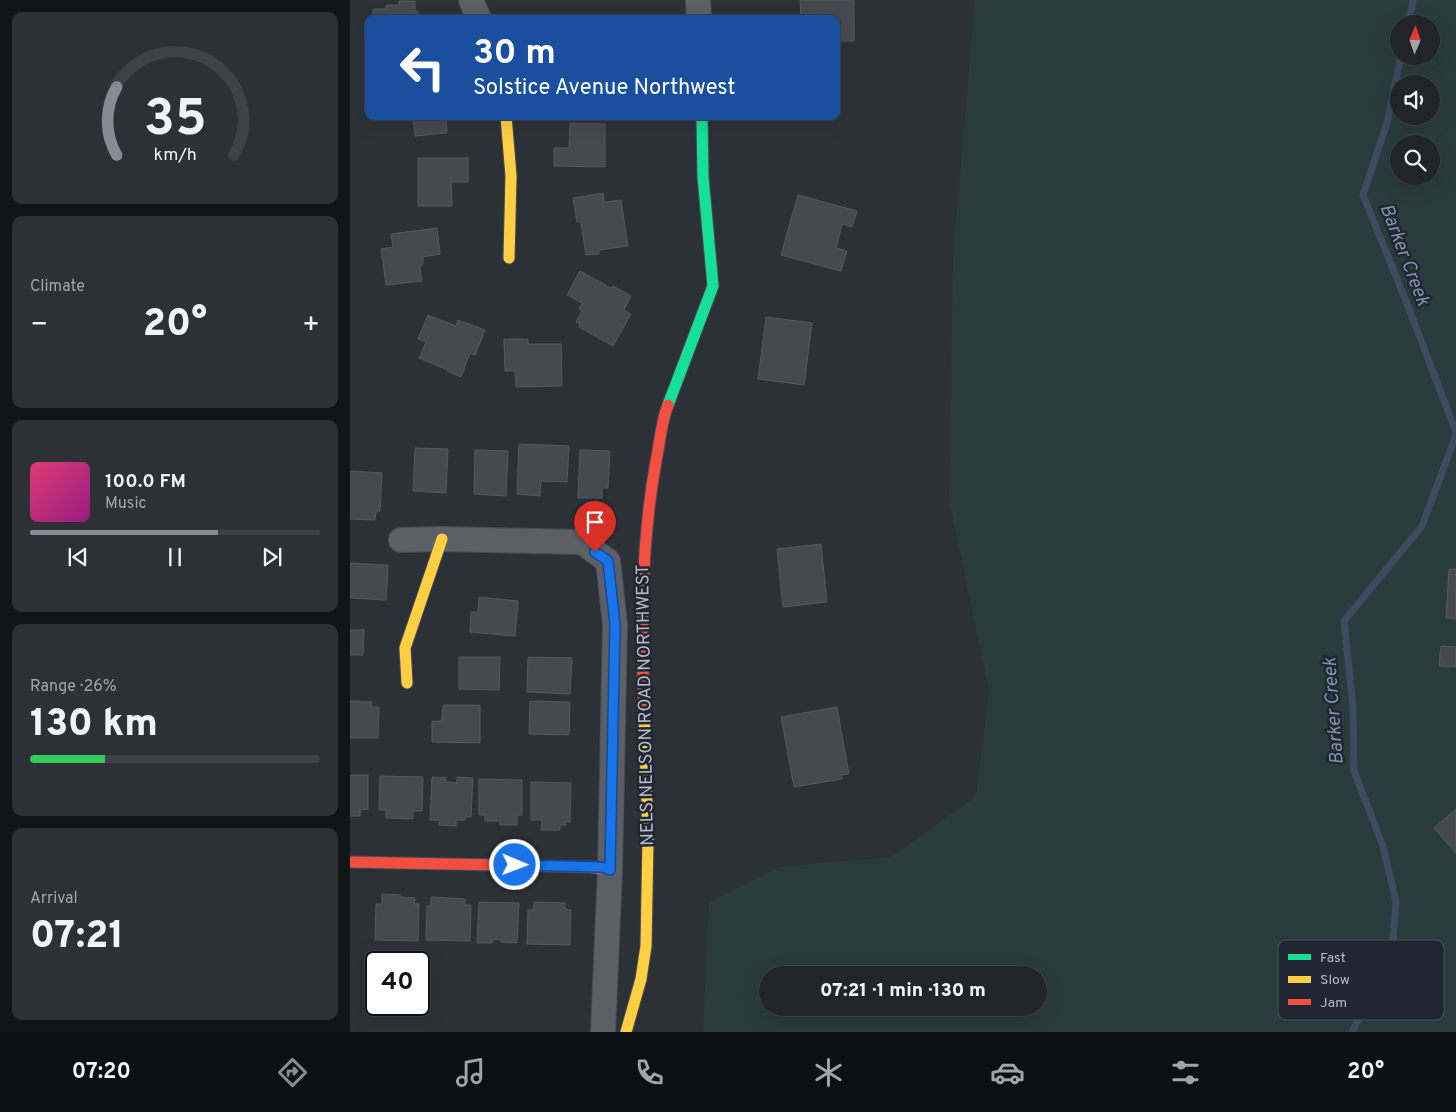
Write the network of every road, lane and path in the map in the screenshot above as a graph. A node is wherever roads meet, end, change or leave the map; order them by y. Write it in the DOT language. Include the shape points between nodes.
graph roads {
  1 [pos="471,0"];
  2 [pos="698,0"];
  3 [pos="477,15"];
  4 [pos="699,15"];
  5 [pos="506,120"];
  6 [pos="702,120"];
  7 [pos="510,258"];
  8 [pos="442,539"];
  9 [pos="401,540"];
  10 [pos="406,683"];
  11 [pos="350,862"];
  12 [pos="610,870"];
  13 [pos="604,1032"];
  14 [pos="626,1032"];
  1 -- 3 [label="street"];
  2 -- 4 [label="street"];
  5 -- 7 [label="street" via="511,176"];
  6 -- 14 [label="street, NELS NELSON ROAD NORTHWEST" via="713,286 666,409 649,501 643,566 642,647 648,839 646,946 641,979"];
  8 -- 9 [label="street"];
  8 -- 10 [label="street" via="404,648"];
  8 -- 12 [label="street" via="582,542 608,561 615,624"];
  11 -- 12 [label="street"];
  12 -- 13 [label="street"];
}
